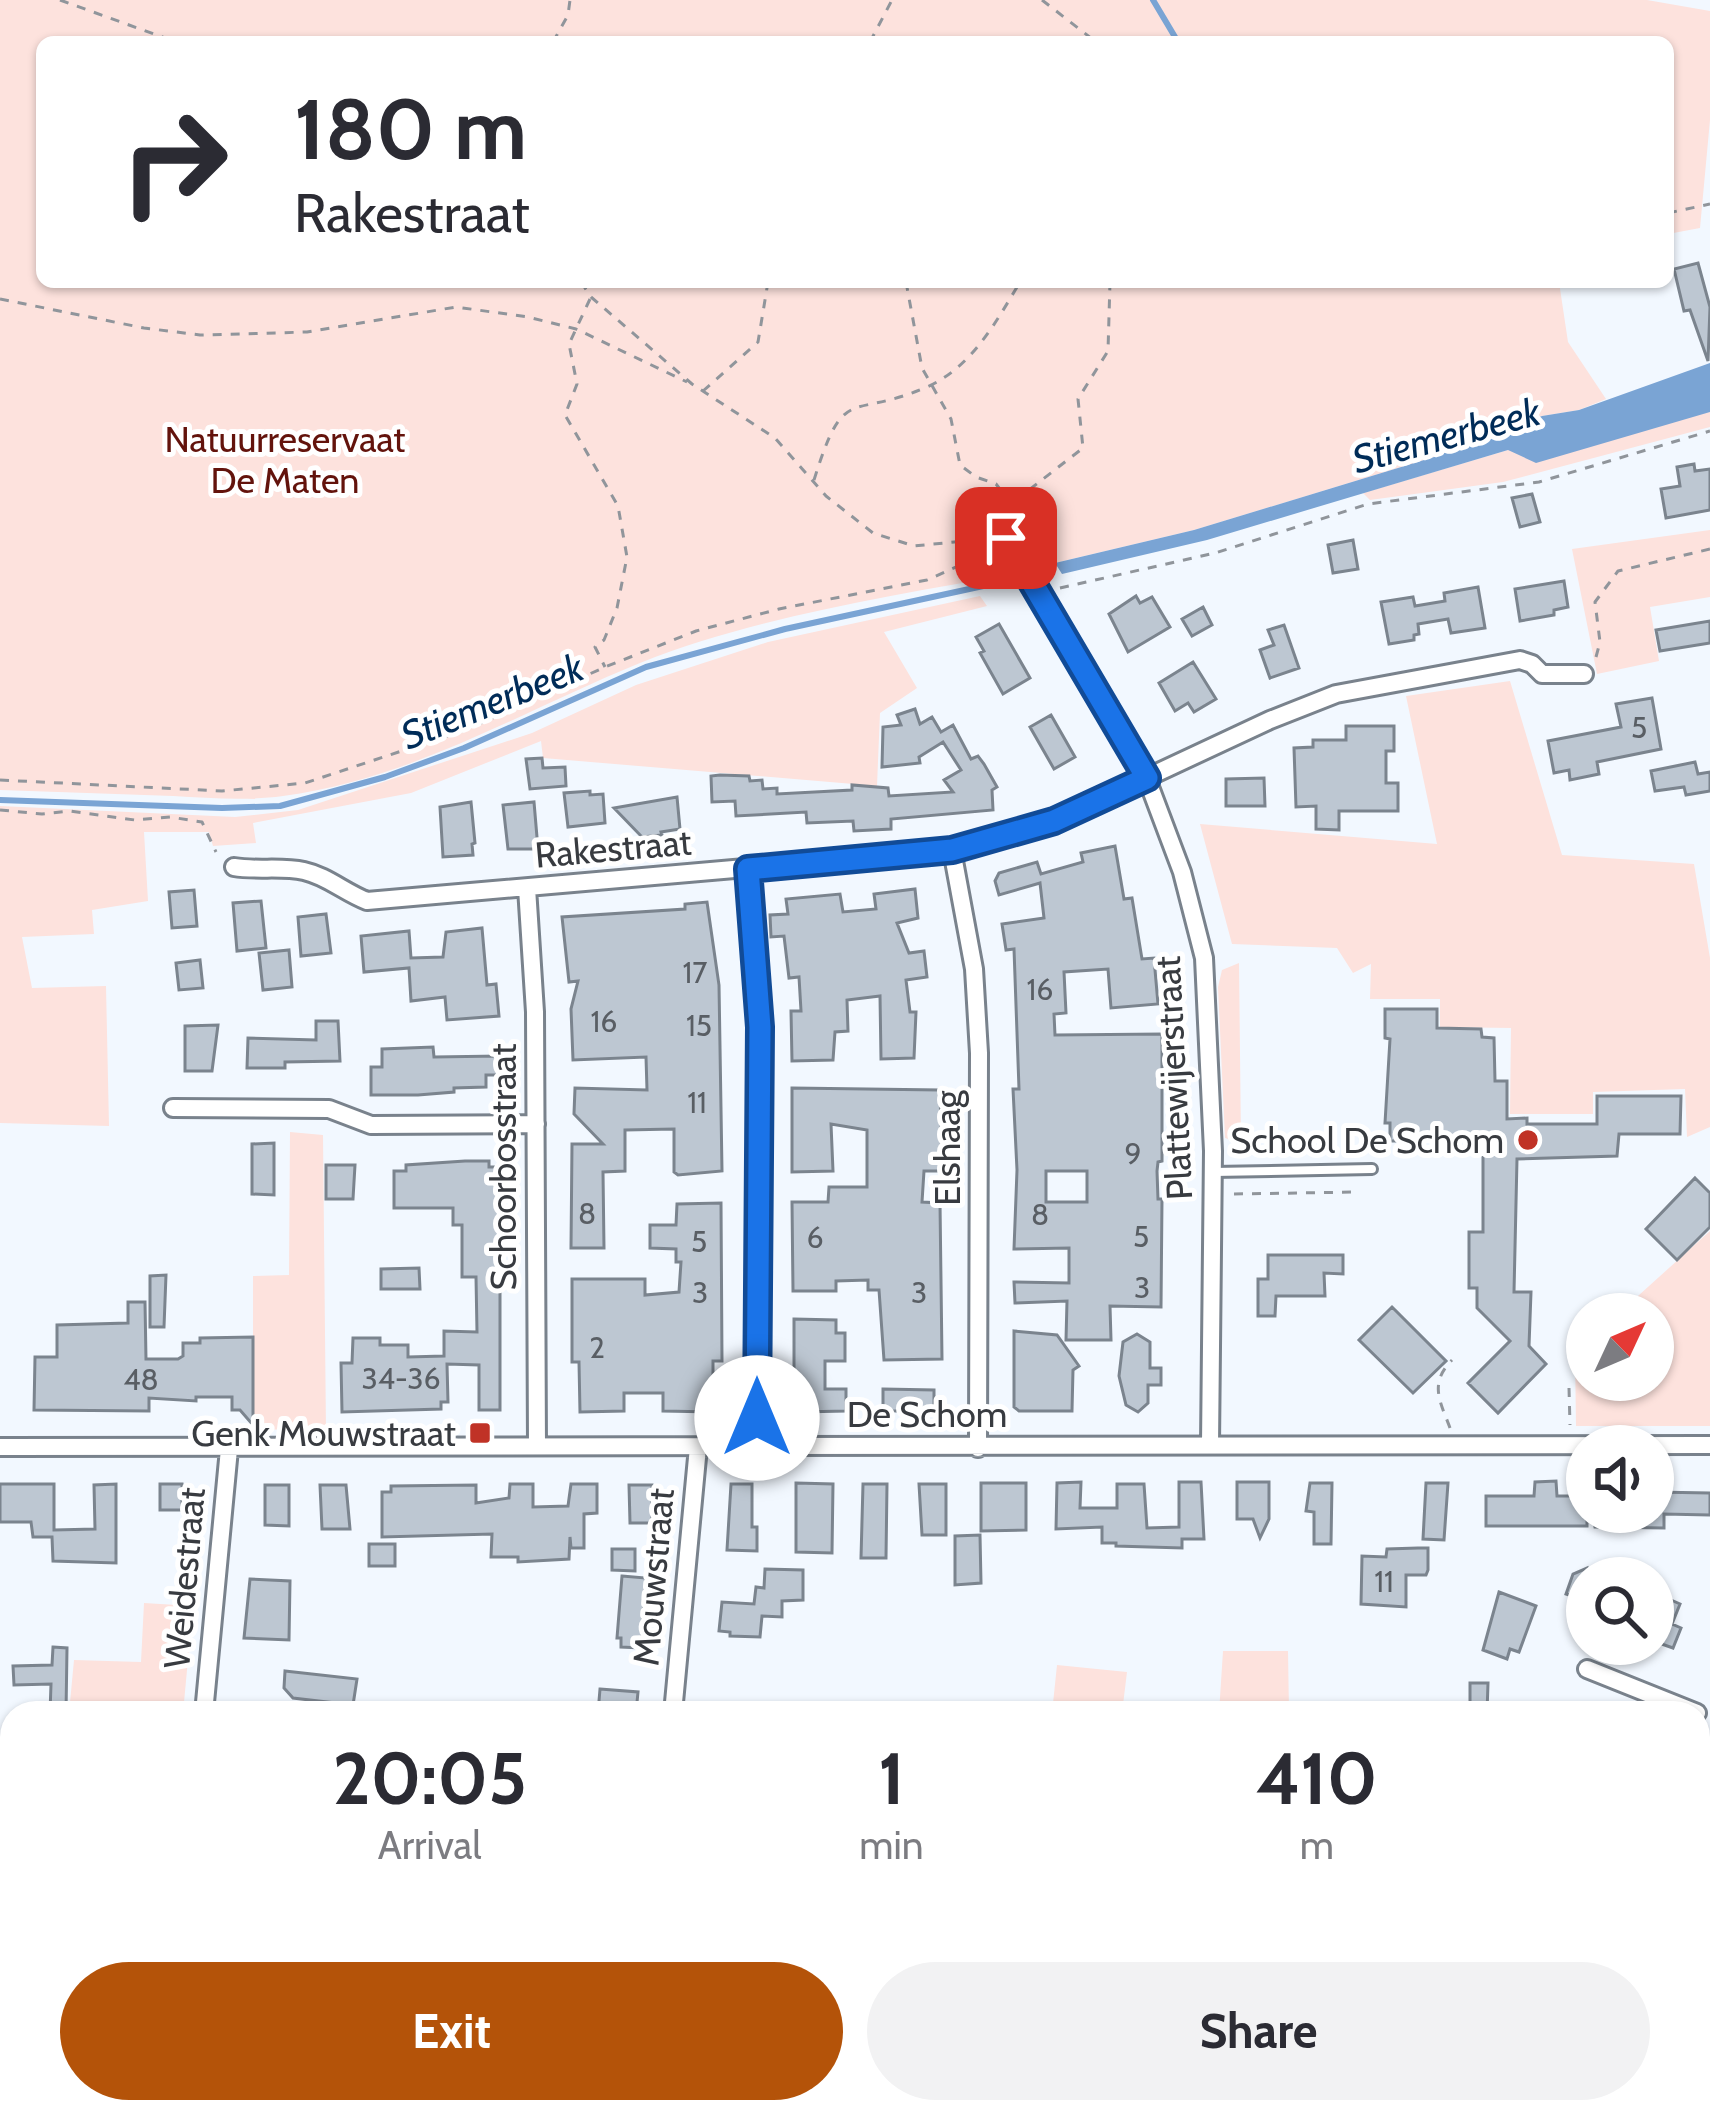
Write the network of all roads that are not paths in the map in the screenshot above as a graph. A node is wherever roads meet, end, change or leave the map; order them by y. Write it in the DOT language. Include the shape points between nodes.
graph roads {
  1 [pos="1005,545"];
  2 [pos="1589,669"];
  3 [pos="1147,778"];
  4 [pos="952,850"];
  5 [pos="234,867"];
  6 [pos="748,869"];
  7 [pos="527,888"];
  8 [pos="173,1108"];
  9 [pos="536,1124"];
  10 [pos="1372,1168"];
  11 [pos="1213,1172"];
  12 [pos="1210,1445"];
  13 [pos="1710,1445"];
  14 [pos="537,1446"];
  15 [pos="0,1447"];
  16 [pos="698,1447"];
  17 [pos="757,1447"];
  18 [pos="978,1448"];
  19 [pos="229,1449"];
  20 [pos="1587,1669"];
  21 [pos="205,1701"];
  22 [pos="674,1701"];
  23 [pos="1667,1701"];
  1 -- 3 [label="street, Plattewijerstraat"];
  2 -- 3 [label="street, Rakestraat" via="1542,682 1532,664 1520,661 1336,694"];
  3 -- 4 [label="street, Rakestraat" via="1054,821"];
  3 -- 11 [label="street, Plattewijerstraat" via="1204,958"];
  4 -- 6 [label="street, Rakestraat"];
  4 -- 18 [label="street, Elshaag" via="980,1053"];
  5 -- 7 [label="street, Rakestraat" via="301,870 367,901"];
  6 -- 7 [label="street, Rakestraat"];
  6 -- 17 [label="street" via="760,1027"];
  7 -- 9 [label="street, Schoorbosstraat"];
  8 -- 9 [label="street" via="329,1108 371,1125"];
  9 -- 14 [label="street, Schoorbosstraat"];
  10 -- 11 [label="lane"];
  11 -- 12 [label="street, Plattewijerstraat"];
  12 -- 13 [label="street, De Schom"];
  12 -- 18 [label="street, De Schom"];
  14 -- 16 [label="street, De Schom"];
  14 -- 19 [label="street, De Schom"];
  15 -- 19 [label="street, De Schom"];
  16 -- 17 [label="street, De Schom"];
  16 -- 22 [label="street, Mouwstraat"];
  17 -- 18 [label="street, De Schom"];
  19 -- 21 [label="street, Weidestraat"];
  20 -- 23 [label="street"];
}
